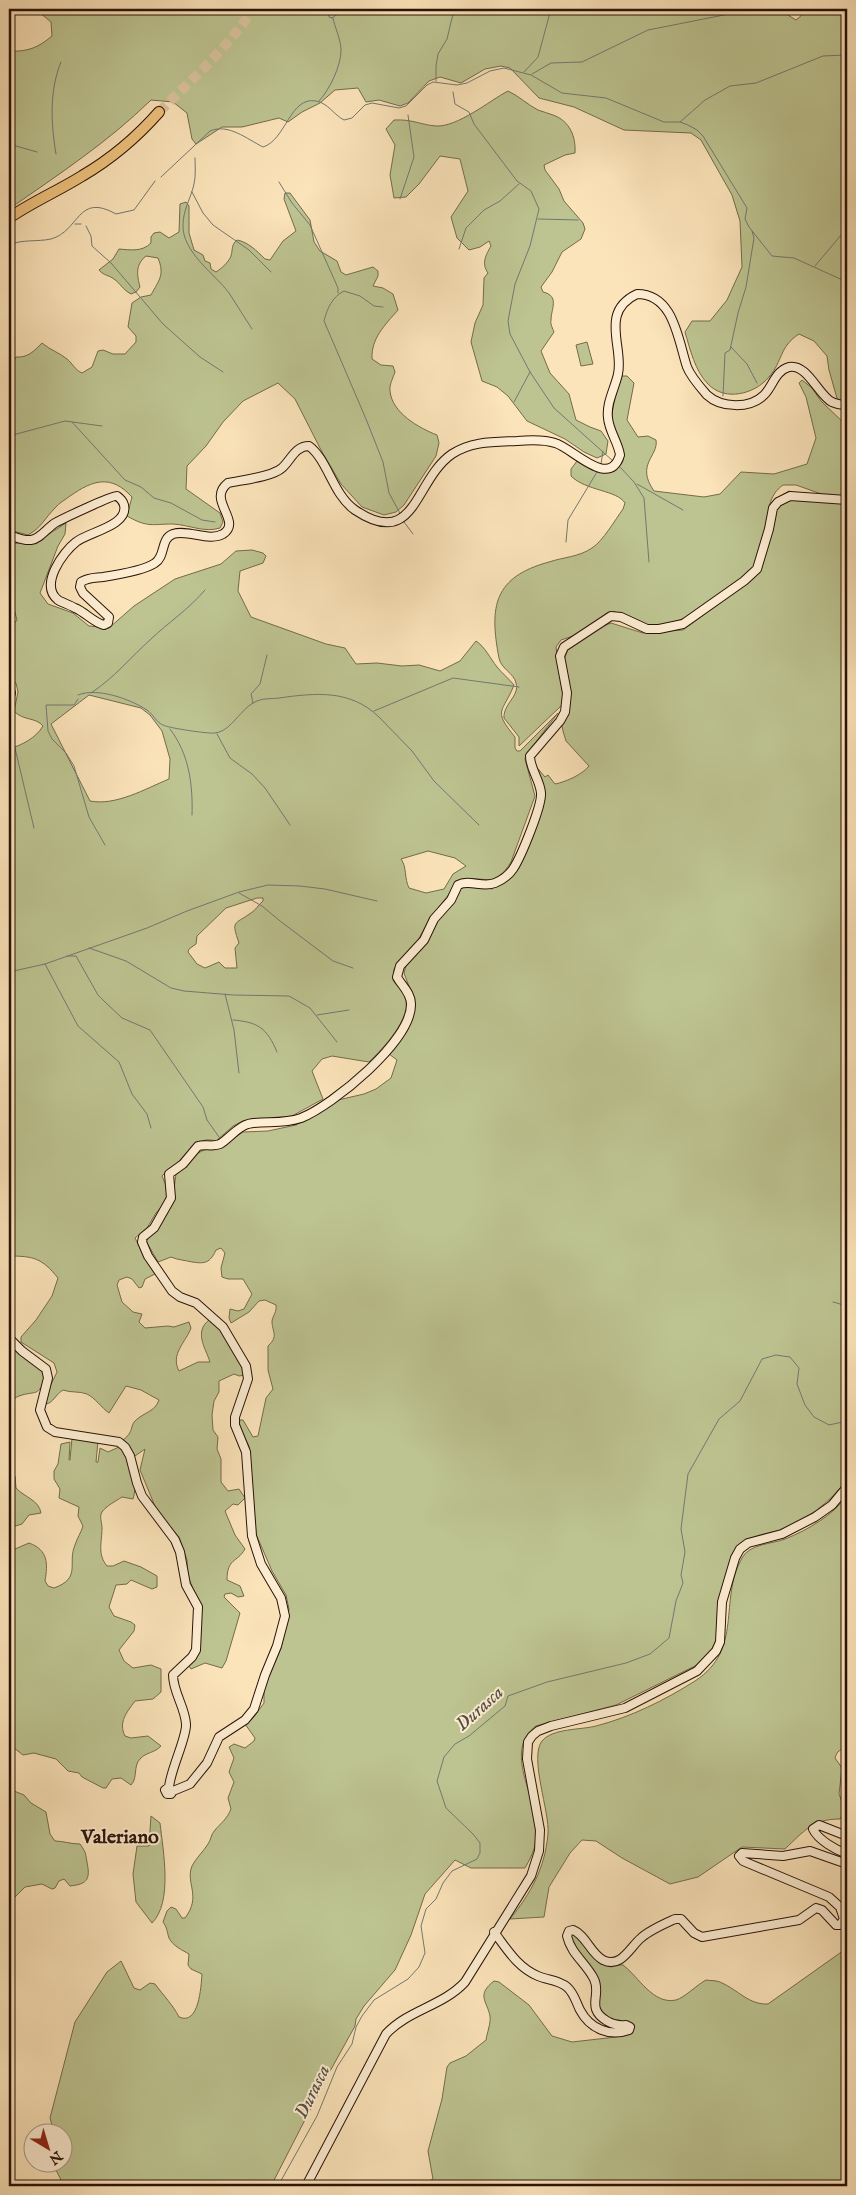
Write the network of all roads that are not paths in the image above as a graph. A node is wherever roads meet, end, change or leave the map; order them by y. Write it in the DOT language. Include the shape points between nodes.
graph roads {
  1 [pos="159,112"];
  2 [pos="9,218"];
  3 [pos="847,406"];
  4 [pos="847,500"];
  5 [pos="9,535"];
  6 [pos="9,686"];
  7 [pos="9,700"];
  8 [pos="9,1338"];
  9 [pos="847,1487"];
  10 [pos="847,1836"];
  11 [pos="847,1854"];
  12 [pos="847,1864"];
  13 [pos="494,1932"];
  14 [pos="306,2186"];
  1 -- 2 [label="highway" via="138,134 84,176"];
  3 -- 5 [label="street" via="830,401 803,371 794,367 777,375 760,398 746,404 721,404 705,393 692,376 675,324 662,304 652,296 637,294 624,304 616,320 619,369 608,416 620,455 608,468 599,469 563,446 548,441 481,442 448,457 433,472 405,517 391,523 369,518 354,509 339,494 316,453 309,446 301,447 280,470 228,483 221,490 229,521 223,534 172,535 165,540 155,563 82,582 80,590 109,617 106,624 58,600 52,591 52,576 56,565 78,540 120,519 124,506 120,498 114,495 64,518 34,540"];
  4 -- 8 [label="street" via="790,496 778,502 773,508 757,569 683,624 647,628 611,616 564,647 560,656 567,693 565,712 530,756 540,798 516,864 508,875 493,884 466,882 458,885 451,900 434,919 424,940 400,966 397,977 410,996 411,1004 399,1035 363,1076 302,1117 287,1122 246,1125 220,1144 198,1146 183,1164 169,1174 171,1198 142,1242 172,1292 200,1306 225,1328 246,1366 248,1379 235,1425 246,1452 254,1542 261,1564 281,1598 285,1616 254,1709 245,1720 220,1737 207,1763 190,1784 171,1789 174,1764 186,1725 173,1675 195,1654 197,1646 198,1607 186,1585 180,1552 175,1540 142,1496 125,1447 119,1442 55,1432 44,1424 40,1407 48,1378 46,1369"];
  6 -- 7 [label="street"];
  9 -- 13 [label="street" via="816,1517 740,1549 734,1558 722,1602 720,1642 716,1651 697,1670 625,1708 534,1733 528,1742 527,1759 540,1830 539,1851 531,1876"];
  10 -- 11 [label="street" via="819,1825 813,1828 817,1835"];
  12 -- 13 [label="street" via="810,1851 783,1856 748,1852 739,1856 743,1861 829,1897 842,1911 844,1919 840,1925 816,1908 799,1920 702,1937 681,1919 642,1937 624,1957 614,1962 603,1960 577,1932 569,1931 567,1936 571,1950 594,1980 594,2001 598,2013 610,2023 630,2027 630,2030 618,2034 610,2034 591,2022 581,2012 567,1987 520,1965"];
  13 -- 14 [label="street" via="461,1987 406,2017 386,2034"];
}
